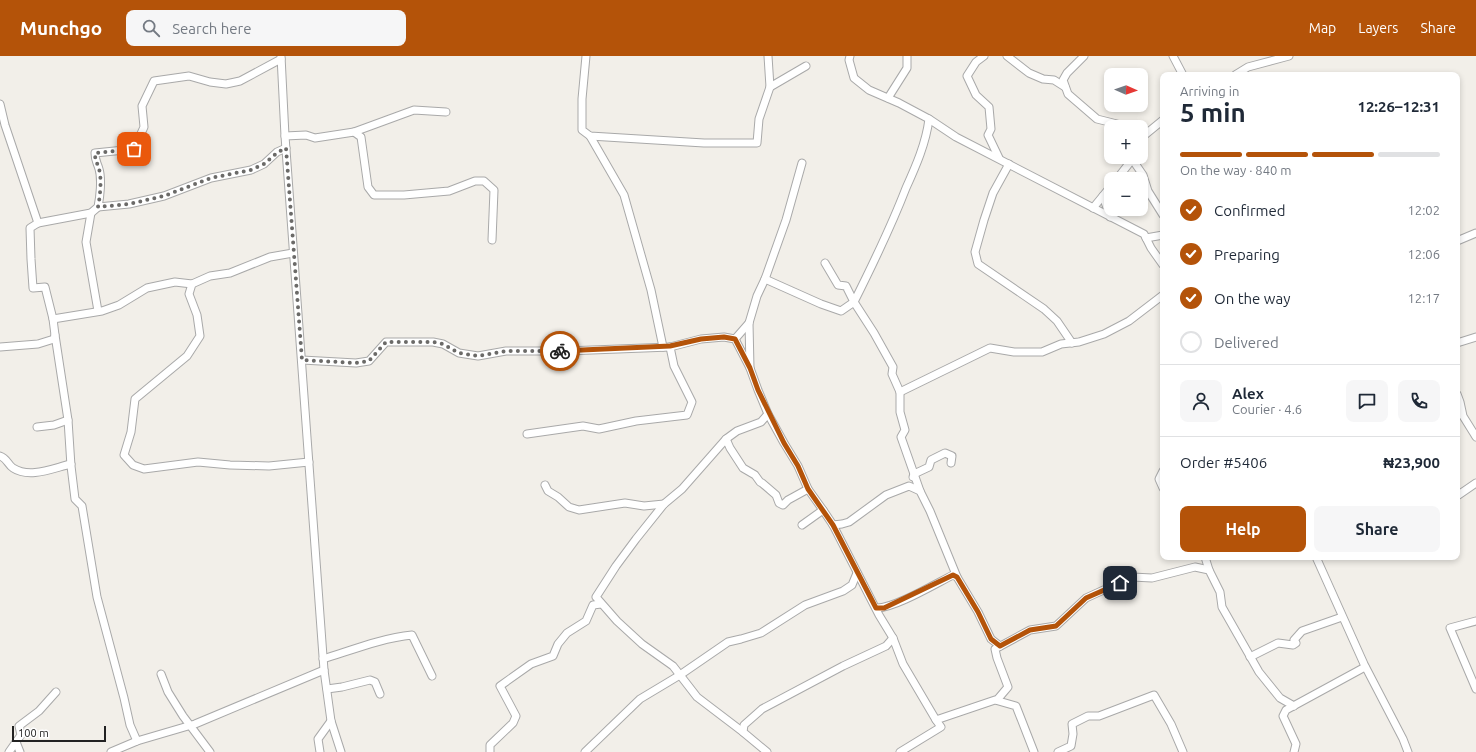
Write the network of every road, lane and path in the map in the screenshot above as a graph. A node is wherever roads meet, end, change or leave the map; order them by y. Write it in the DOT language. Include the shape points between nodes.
graph roads {
  1 [pos="586,56"];
  2 [pos="768,56"];
  3 [pos="850,56"];
  4 [pos="907,56"];
  5 [pos="984,56"];
  6 [pos="1007,56"];
  7 [pos="1084,56"];
  8 [pos="1173,56"];
  9 [pos="1289,56"];
  10 [pos="281,57"];
  11 [pos="806,66"];
  12 [pos="1181,72"];
  13 [pos="1240,72"];
  14 [pos="770,87"];
  15 [pos="1065,87"];
  16 [pos="888,98"];
  17 [pos="0,104"];
  18 [pos="446,112"];
  19 [pos="929,119"];
  20 [pos="1104,121"];
  21 [pos="1160,122"];
  22 [pos="354,132"];
  23 [pos="1148,132"];
  24 [pos="285,136"];
  25 [pos="590,136"];
  26 [pos="286,148"];
  27 [pos="999,158"];
  28 [pos="802,163"];
  29 [pos="1009,164"];
  30 [pos="1128,164"];
  31 [pos="1136,164"];
  32 [pos="1122,172"];
  33 [pos="1103,196"];
  34 [pos="98,207"];
  35 [pos="1093,208"];
  36 [pos="1160,210"];
  37 [pos="91,213"];
  38 [pos="1110,217"];
  39 [pos="38,223"];
  40 [pos="1476,233"];
  41 [pos="1160,236"];
  42 [pos="1146,238"];
  43 [pos="492,240"];
  44 [pos="1460,240"];
  45 [pos="293,253"];
  46 [pos="1160,260"];
  47 [pos="826,263"];
  48 [pos="765,279"];
  49 [pos="192,284"];
  50 [pos="1160,297"];
  51 [pos="854,302"];
  52 [pos="98,311"];
  53 [pos="53,319"];
  54 [pos="749,323"];
  55 [pos="55,335"];
  56 [pos="1476,337"];
  57 [pos="735,339"];
  58 [pos="1460,342"];
  59 [pos="1072,343"];
  60 [pos="0,347"];
  61 [pos="666,347"];
  62 [pos="302,360"];
  63 [pos="750,368"];
  64 [pos="900,392"];
  65 [pos="1460,412"];
  66 [pos="768,414"];
  67 [pos="68,420"];
  68 [pos="37,427"];
  69 [pos="526,434"];
  70 [pos="1476,437"];
  71 [pos="726,439"];
  72 [pos="0,456"];
  73 [pos="309,462"];
  74 [pos="951,463"];
  75 [pos="71,464"];
  76 [pos="914,474"];
  77 [pos="1476,483"];
  78 [pos="545,485"];
  79 [pos="909,486"];
  80 [pos="808,489"];
  81 [pos="920,490"];
  82 [pos="1460,494"];
  83 [pos="664,504"];
  84 [pos="823,510"];
  85 [pos="802,525"];
  86 [pos="833,525"];
  87 [pos="1206,560"];
  88 [pos="1317,560"];
  89 [pos="1209,570"];
  90 [pos="857,573"];
  91 [pos="957,577"];
  92 [pos="601,604"];
  93 [pos="876,608"];
  94 [pos="1342,617"];
  95 [pos="1476,621"];
  96 [pos="893,638"];
  97 [pos="1000,646"];
  98 [pos="1250,657"];
  99 [pos="323,659"];
  100 [pos="1365,667"];
  101 [pos="324,670"];
  102 [pos="161,674"];
  103 [pos="680,675"];
  104 [pos="432,676"];
  105 [pos="327,689"];
  106 [pos="1476,689"];
  107 [pos="56,692"];
  108 [pos="380,694"];
  109 [pos="997,700"];
  110 [pos="1294,706"];
  111 [pos="936,720"];
  112 [pos="331,721"];
  113 [pos="190,725"];
  114 [pos="743,732"];
  115 [pos="137,741"];
  116 [pos="16,742"];
  117 [pos="128,745"];
  118 [pos="1295,748"];
  119 [pos="9,752"];
  120 [pos="20,752"];
  121 [pos="111,752"];
  122 [pos="126,752"];
  123 [pos="210,752"];
  124 [pos="320,752"];
  125 [pos="341,752"];
  126 [pos="490,752"];
  127 [pos="585,752"];
  128 [pos="767,752"];
  129 [pos="900,752"];
  130 [pos="1034,752"];
  131 [pos="1058,752"];
  132 [pos="1183,752"];
  133 [pos="1301,752"];
  134 [pos="1408,752"];
  1 -- 25 [label="street" via="582,130"];
  2 -- 14 [label="street"];
  3 -- 16 [label="street" via="854,78 869,90"];
  4 -- 16 [label="street" via="907,68"];
  5 -- 27 [label="street" via="976,62 968,76 976,96 989,107 991,129 988,136"];
  6 -- 15 [label="street" via="1029,73 1043,79 1054,80"];
  7 -- 15 [label="street" via="1067,73 1063,80"];
  8 -- 12 [label="street"];
  9 -- 13 [label="street" via="1248,67"];
  10 -- 24 [label="street"];
  10 -- 34 [label="street" via="240,81 226,84 189,76 154,81 142,106 144,127 134,149 95,153 95,162 99,169"];
  11 -- 14 [label="street"];
  14 -- 25 [label="street" via="759,119 757,143 704,144"];
  15 -- 20 [label="street" via="1068,94 1097,119"];
  16 -- 19 [label="street"];
  17 -- 39 [label="street"];
  18 -- 22 [label="street" via="414,110"];
  19 -- 27 [label="street"];
  19 -- 51 [label="street" via="921,153 894,218"];
  21 -- 23 [label="street"];
  22 -- 24 [label="street" via="315,138 306,135"];
  22 -- 43 [label="street" via="361,137 368,187 374,194 404,195 448,191 475,181 484,181 494,190"];
  24 -- 26 [label="street"];
  25 -- 61 [label="street" via="624,196"];
  26 -- 34 [label="street" via="251,170 211,178 164,196 129,204"];
  26 -- 45 [label="street"];
  27 -- 29 [label="street"];
  28 -- 48 [label="street" via="786,220"];
  29 -- 35 [label="street"];
  29 -- 59 [label="street" via="993,193 984,220 975,252 978,264 1044,310 1056,321"];
  30 -- 32 [label="street"];
  31 -- 36 [label="street"];
  33 -- 35 [label="street"];
  33 -- 38 [label="street"];
  34 -- 37 [label="street"];
  35 -- 38 [label="street"];
  37 -- 39 [label="street"];
  37 -- 52 [label="street" via="86,242"];
  38 -- 42 [label="street" via="1144,234"];
  39 -- 53 [label="street" via="30,228 33,288 45,287"];
  40 -- 44 [label="street"];
  41 -- 42 [label="street"];
  42 -- 46 [label="street"];
  45 -- 49 [label="street" via="270,257 230,273 210,276"];
  45 -- 62 [label="street"];
  47 -- 51 [label="street" via="838,285 846,286"];
  48 -- 51 [label="street" via="841,311"];
  48 -- 54 [label="street"];
  49 -- 52 [label="street" via="175,282 147,288 119,305"];
  49 -- 73 [label="street" via="189,294 197,316 200,336 187,356 135,399 131,432 124,455 133,465 144,469 198,462 230,466 269,466"];
  50 -- 59 [label="street" via="1129,321 1104,334"];
  51 -- 64 [label="street" via="893,368 892,374"];
  52 -- 53 [label="street"];
  53 -- 55 [label="street"];
  54 -- 57 [label="street"];
  54 -- 63 [label="street"];
  55 -- 60 [label="street" via="54,339 38,344"];
  55 -- 67 [label="street"];
  56 -- 58 [label="street"];
  57 -- 61 [label="street" via="701,339"];
  57 -- 63 [label="street"];
  59 -- 64 [label="street" via="1061,344 1042,352 1014,352 990,348"];
  61 -- 62 [label="street" via="506,351 478,356 459,353 443,344 403,341 386,342 369,361 356,363"];
  61 -- 69 [label="street" via="692,402 687,415 636,421 599,429 584,426"];
  62 -- 73 [label="street"];
  63 -- 66 [label="street"];
  64 -- 76 [label="street" via="900,412 905,430 901,437"];
  65 -- 70 [label="street"];
  66 -- 71 [label="street" via="761,422 737,431"];
  66 -- 80 [label="street"];
  67 -- 68 [label="street"];
  67 -- 75 [label="street"];
  71 -- 80 [label="street" via="743,468 755,475 776,495 779,503 783,505"];
  71 -- 83 [label="street" via="682,489"];
  72 -- 75 [label="street" via="21,473 34,473"];
  73 -- 99 [label="street"];
  74 -- 76 [label="street" via="952,456 945,453 931,460 929,467"];
  75 -- 115 [label="street" via="75,499 82,506 97,597 130,725"];
  76 -- 79 [label="street"];
  76 -- 81 [label="street"];
  77 -- 82 [label="street"];
  78 -- 83 [label="street" via="548,491 568,507 579,510 625,503 644,506"];
  79 -- 81 [label="street"];
  79 -- 86 [label="street" via="886,495 849,522"];
  80 -- 84 [label="street"];
  81 -- 91 [label="street"];
  83 -- 92 [label="street" via="596,597"];
  84 -- 85 [label="street"];
  84 -- 86 [label="street"];
  86 -- 90 [label="street"];
  87 -- 89 [label="street"];
  88 -- 94 [label="street"];
  89 -- 97 [label="street" via="1196,567 1152,578 1132,578 1086,598 1056,626 1030,630"];
  89 -- 98 [label="street" via="1220,592 1222,607"];
  90 -- 93 [label="street"];
  90 -- 103 [label="street" via="852,585 844,591 805,605 761,633 728,642"];
  91 -- 93 [label="street" via="953,575 884,608"];
  91 -- 97 [label="street" via="991,639"];
  92 -- 103 [label="street" via="642,644 673,666"];
  92 -- 126 [label="street" via="593,605 586,622 567,633 552,656 531,664 500,686 516,716 513,723 490,745"];
  93 -- 96 [label="street"];
  94 -- 98 [label="street" via="1302,631 1293,645 1278,643"];
  94 -- 100 [label="street"];
  95 -- 106 [label="street" via="1450,628"];
  96 -- 111 [label="street" via="903,664"];
  96 -- 114 [label="street" via="886,646 762,709 744,725"];
  97 -- 109 [label="street" via="995,649 1008,687"];
  98 -- 110 [label="street" via="1280,698"];
  99 -- 101 [label="street"];
  99 -- 104 [label="street" via="362,646 401,636 412,636"];
  100 -- 110 [label="street"];
  100 -- 134 [label="street"];
  101 -- 105 [label="street"];
  101 -- 113 [label="street"];
  102 -- 113 [label="street" via="168,692"];
  103 -- 114 [label="street" via="698,697"];
  103 -- 127 [label="street" via="640,699"];
  105 -- 108 [label="street" via="370,680 375,682"];
  105 -- 112 [label="street"];
  107 -- 116 [label="street" via="40,711 19,726 21,735"];
  109 -- 111 [label="street"];
  109 -- 130 [label="street" via="1016,706"];
  110 -- 118 [label="street" via="1286,710 1283,716"];
  111 -- 129 [label="street" via="941,727"];
  112 -- 124 [label="street" via="318,739"];
  112 -- 125 [label="street"];
  113 -- 115 [label="street"];
  113 -- 123 [label="street"];
  114 -- 128 [label="street"];
  115 -- 117 [label="street"];
  116 -- 119 [label="street"];
  116 -- 120 [label="street"];
  117 -- 121 [label="street"];
  117 -- 122 [label="street"];
  118 -- 133 [label="street"];
  131 -- 132 [label="street" via="1071,746 1072,724 1088,716 1099,716 1154,695 1171,724"];
}
